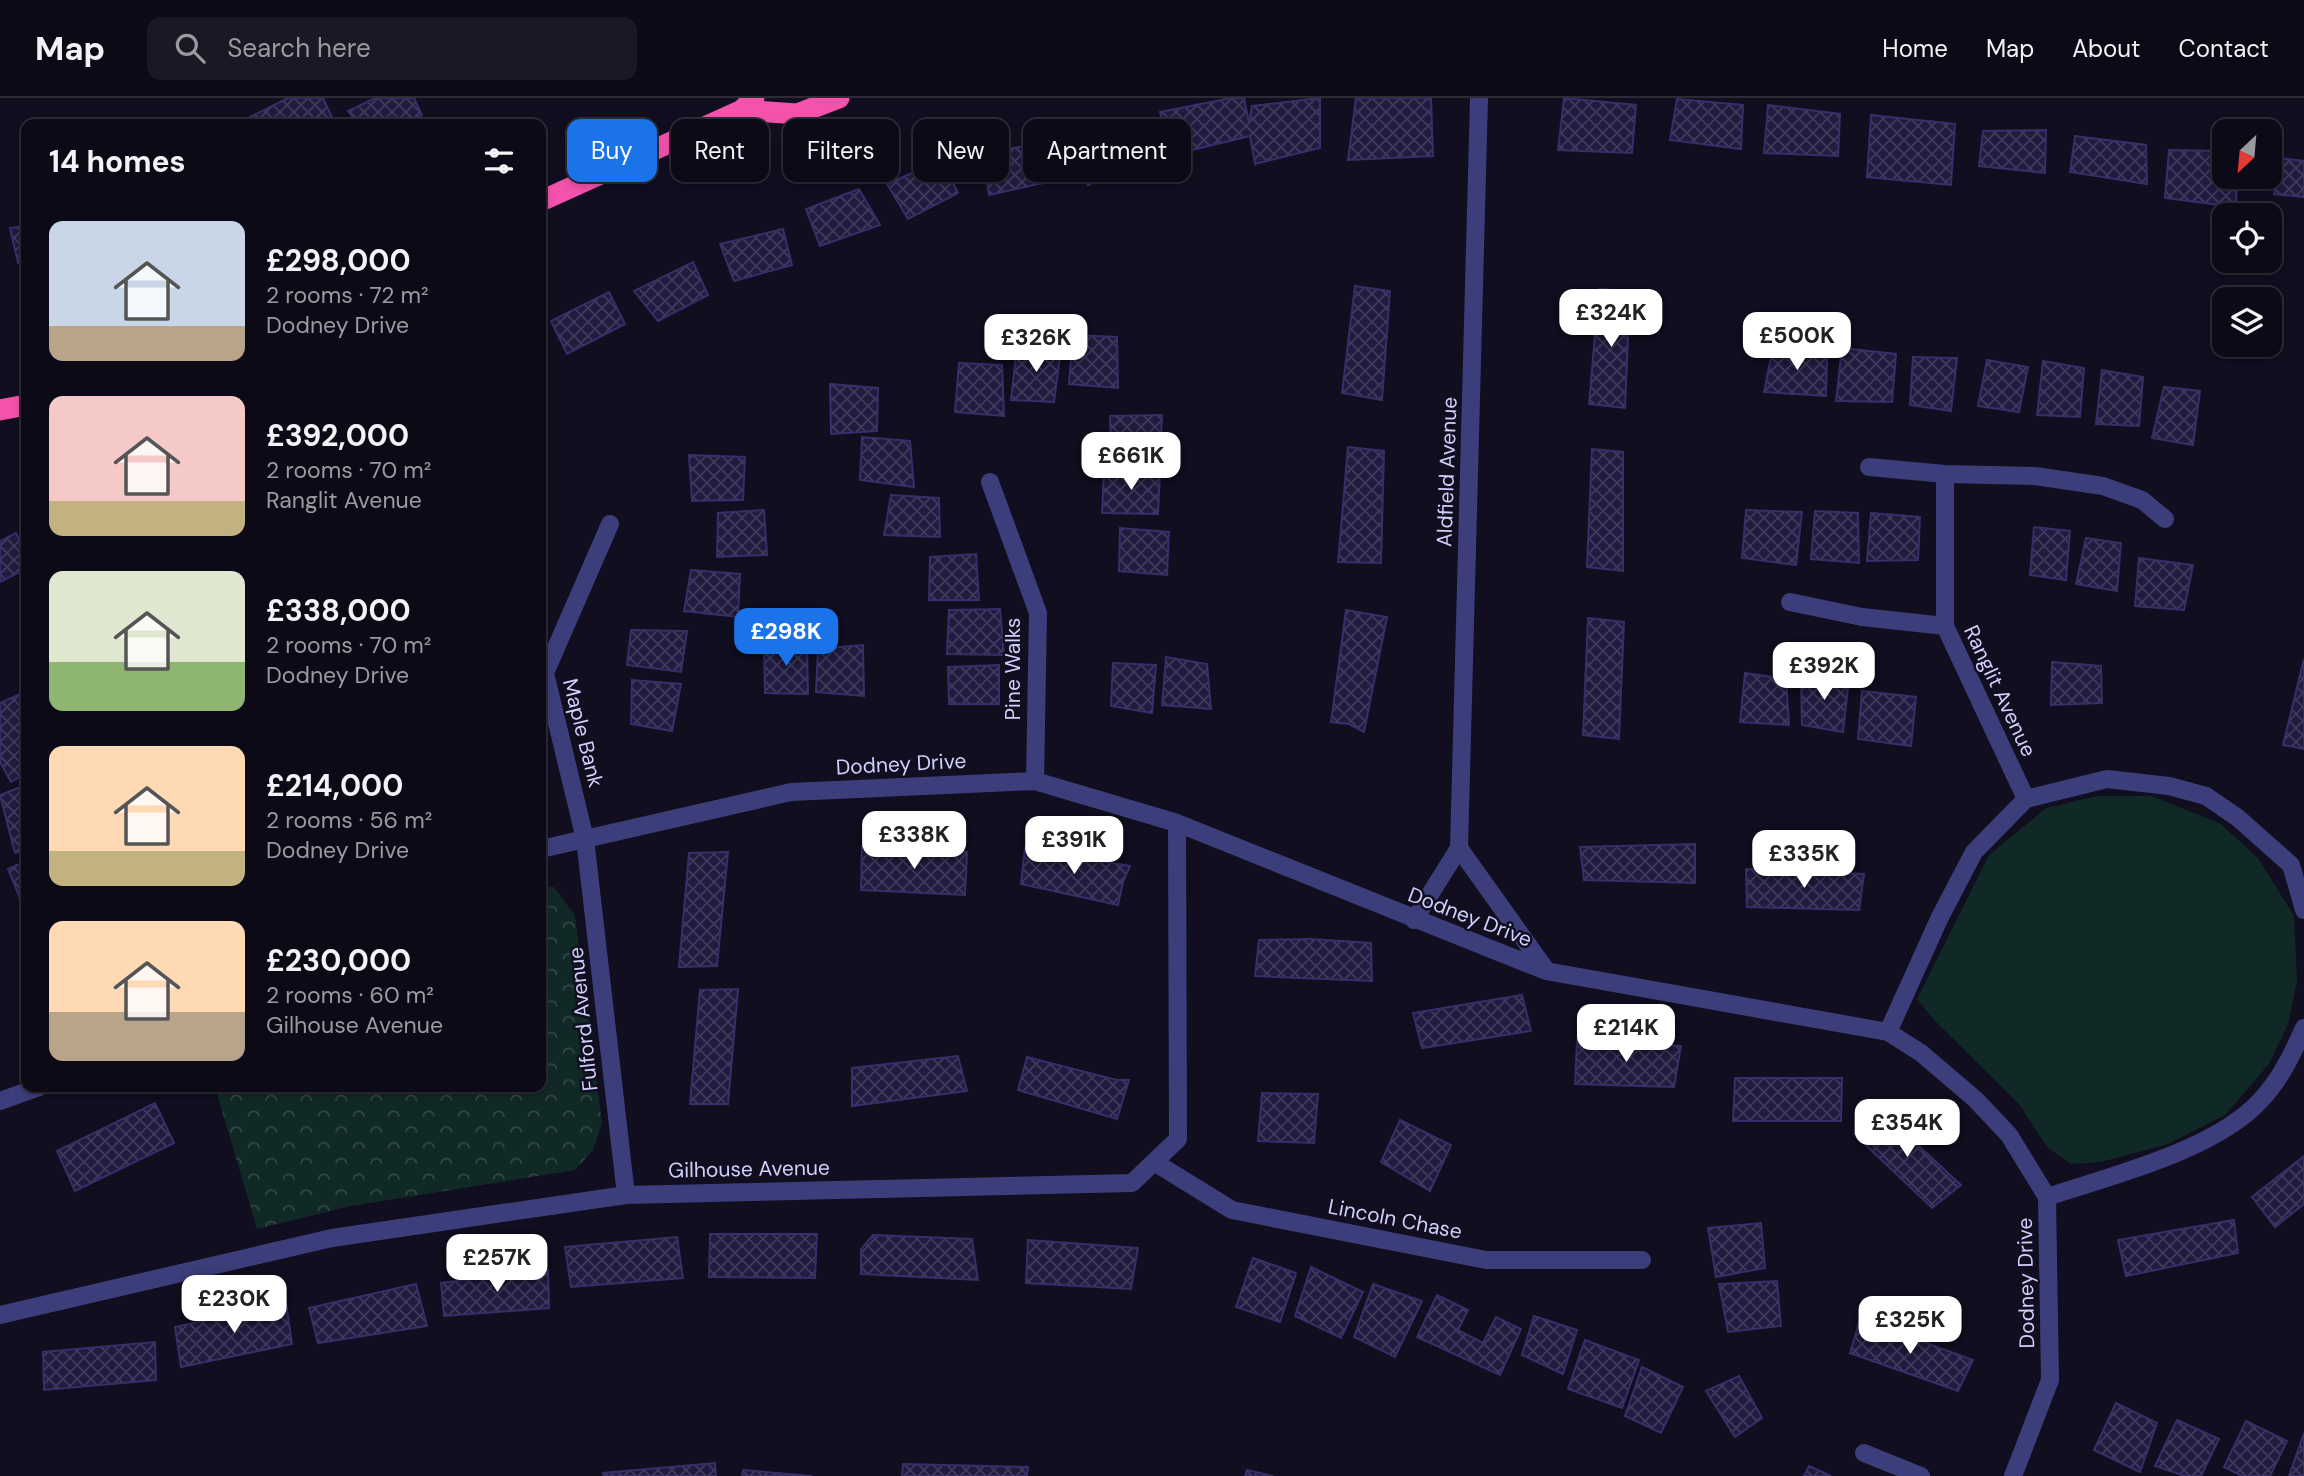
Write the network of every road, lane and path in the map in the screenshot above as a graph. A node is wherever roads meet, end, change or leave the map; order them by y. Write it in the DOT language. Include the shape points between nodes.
graph roads {
  1 [pos="839,98"];
  2 [pos="1479,98"];
  3 [pos="748,104"];
  4 [pos="546,199"];
  5 [pos="21,406"];
  6 [pos="0,410"];
  7 [pos="1869,467"];
  8 [pos="1945,474"];
  9 [pos="990,482"];
  10 [pos="2165,519"];
  11 [pos="610,524"];
  12 [pos="1790,602"];
  13 [pos="1945,626"];
  14 [pos="546,671"];
  15 [pos="546,677"];
  16 [pos="1035,781"];
  17 [pos="2026,799"];
  18 [pos="1177,823"];
  19 [pos="585,839"];
  20 [pos="546,848"];
  21 [pos="1459,848"];
  22 [pos="2298,860"];
  23 [pos="2304,910"];
  24 [pos="1414,920"];
  25 [pos="1546,971"];
  26 [pos="2304,1028"];
  27 [pos="1888,1032"];
  28 [pos="25,1092"];
  29 [pos="0,1101"];
  30 [pos="1154,1161"];
  31 [pos="626,1195"];
  32 [pos="2048,1197"];
  33 [pos="1642,1260"];
  34 [pos="0,1315"];
  35 [pos="1864,1453"];
  36 [pos="1921,1476"];
  37 [pos="2013,1476"];
  1 -- 3 [label="highway" via="797,114"];
  2 -- 21 [label="street, Aldfield Avenue"];
  3 -- 4 [label="highway"];
  5 -- 6 [label="highway"];
  7 -- 8 [label="street"];
  8 -- 10 [label="street" via="2035,476 2103,486 2142,499"];
  8 -- 13 [label="street, Ranglit Avenue"];
  9 -- 16 [label="street, Pine Walks" via="1038,613"];
  11 -- 14 [label="street, Maple Bank"];
  12 -- 13 [label="street" via="1862,617"];
  13 -- 17 [label="street, Ranglit Avenue"];
  15 -- 19 [label="street, Maple Bank"];
  16 -- 18 [label="street, Dodney Drive"];
  16 -- 19 [label="street, Dodney Drive" via="791,792"];
  17 -- 22 [label="street" via="2107,779 2181,789 2206,796"];
  17 -- 27 [label="street" via="1974,852"];
  18 -- 24 [label="street, Dodney Drive"];
  18 -- 30 [label="street, Gilhouse Avenue" via="1178,1139"];
  19 -- 20 [label="street, Dodney Drive"];
  19 -- 31 [label="street, Fulford Avenue"];
  21 -- 24 [label="street"];
  21 -- 25 [label="street"];
  22 -- 23 [label="street"];
  24 -- 25 [label="street, Dodney Drive"];
  25 -- 27 [label="street, Dodney Drive"];
  26 -- 32 [label="street" via="2286,1069 2259,1103 2206,1141"];
  27 -- 32 [label="street, Dodney Drive" via="1922,1053 1975,1098 2009,1135"];
  28 -- 29 [label="street"];
  30 -- 31 [label="street, Gilhouse Avenue" via="1132,1182"];
  30 -- 33 [label="street, Lincoln Chase" via="1232,1210 1486,1260"];
  31 -- 34 [label="street, Gilhouse Avenue" via="332,1238"];
  32 -- 37 [label="street, Dodney Drive" via="2050,1380"];
  35 -- 36 [label="street"];
}
